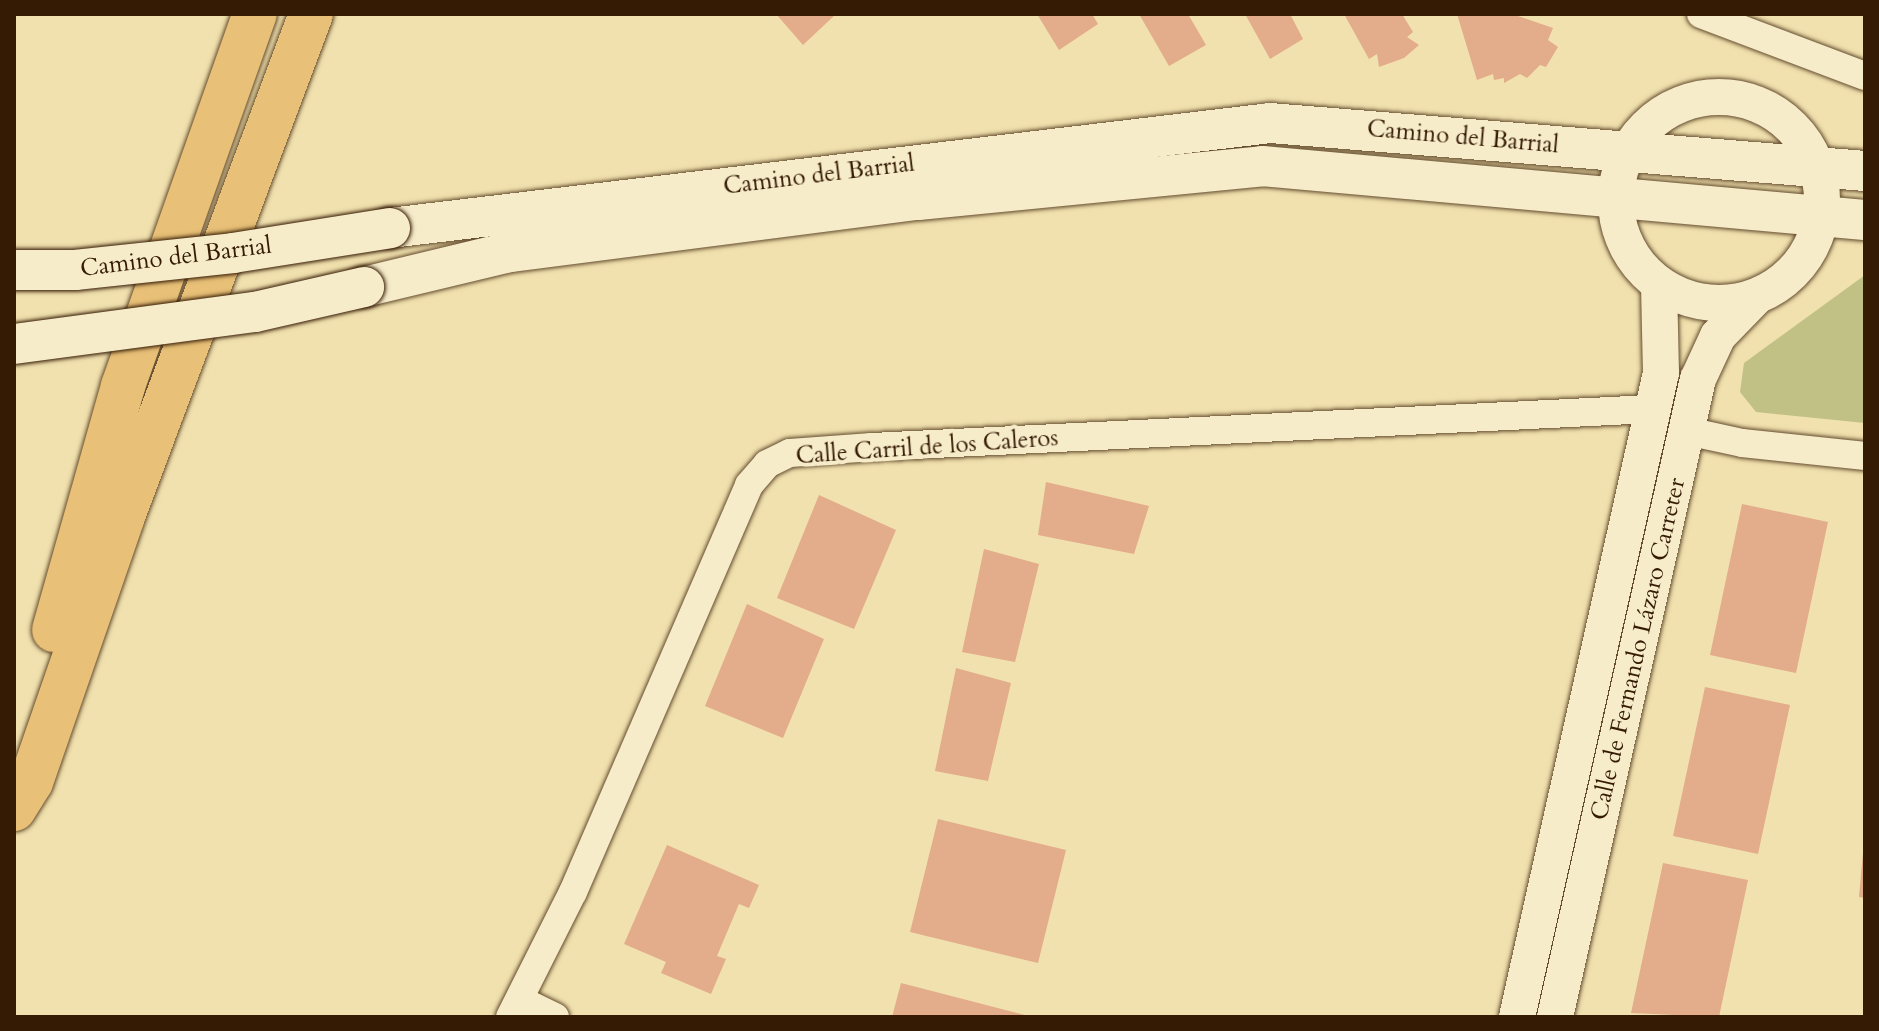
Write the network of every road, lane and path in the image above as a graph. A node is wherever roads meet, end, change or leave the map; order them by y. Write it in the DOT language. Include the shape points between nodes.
graph roads {
  1 [pos="255,14"];
  2 [pos="311,14"];
  3 [pos="1701,14"];
  4 [pos="1865,76"];
  5 [pos="1625,152"];
  6 [pos="1818,165"];
  7 [pos="1865,171"];
  8 [pos="1614,198"];
  9 [pos="1823,216"];
  10 [pos="1865,220"];
  11 [pos="14,270"];
  12 [pos="1659,286"];
  13 [pos="1755,298"];
  14 [pos="14,344"];
  15 [pos="1651,409"];
  16 [pos="1687,431"];
  17 [pos="1865,456"];
  18 [pos="14,770"];
  19 [pos="14,809"];
  20 [pos="515,1008"];
  21 [pos="555,1017"];
  22 [pos="1517,1017"];
  23 [pos="1555,1017"];
  1 -- 18 [label="highway" via="123,386"];
  2 -- 19 [label="highway" via="118,531 31,782"];
  3 -- 4 [label="street"];
  5 -- 6 [label="main road, Camino del Barrial"];
  5 -- 6 [label="street" via="1668,108 1712,95 1747,98 1789,121"];
  5 -- 8 [label="street"];
  5 -- 11 [label="main road, Camino del Barrial, bridge" via="1270,123 390,228 202,256 75,270"];
  6 -- 7 [label="main road, Camino del Barrial"];
  6 -- 9 [label="street"];
  8 -- 9 [label="main road, Camino del Barrial"];
  8 -- 12 [label="street" via="1629,254"];
  8 -- 14 [label="main road, Camino del Barrial, bridge" via="1262,166 918,200 510,252 255,312"];
  9 -- 10 [label="main road, Camino del Barrial"];
  9 -- 13 [label="street" via="1793,274"];
  12 -- 13 [label="street" via="1689,300 1715,304"];
  12 -- 15 [label="street, Calle de Fernando Lázaro Carreter" via="1661,373"];
  13 -- 16 [label="street, Calle de Fernando Lázaro Carreter" via="1718,336 1698,379"];
  15 -- 20 [label="street, Calle Carril de los Caleros" via="872,447 790,453 767,464 749,485 573,892"];
  15 -- 22 [label="street, Calle de Fernando Lázaro Carreter"];
  16 -- 17 [label="street" via="1742,443"];
  16 -- 23 [label="street, Calle de Fernando Lázaro Carreter"];
  20 -- 21 [label="street"];
}
